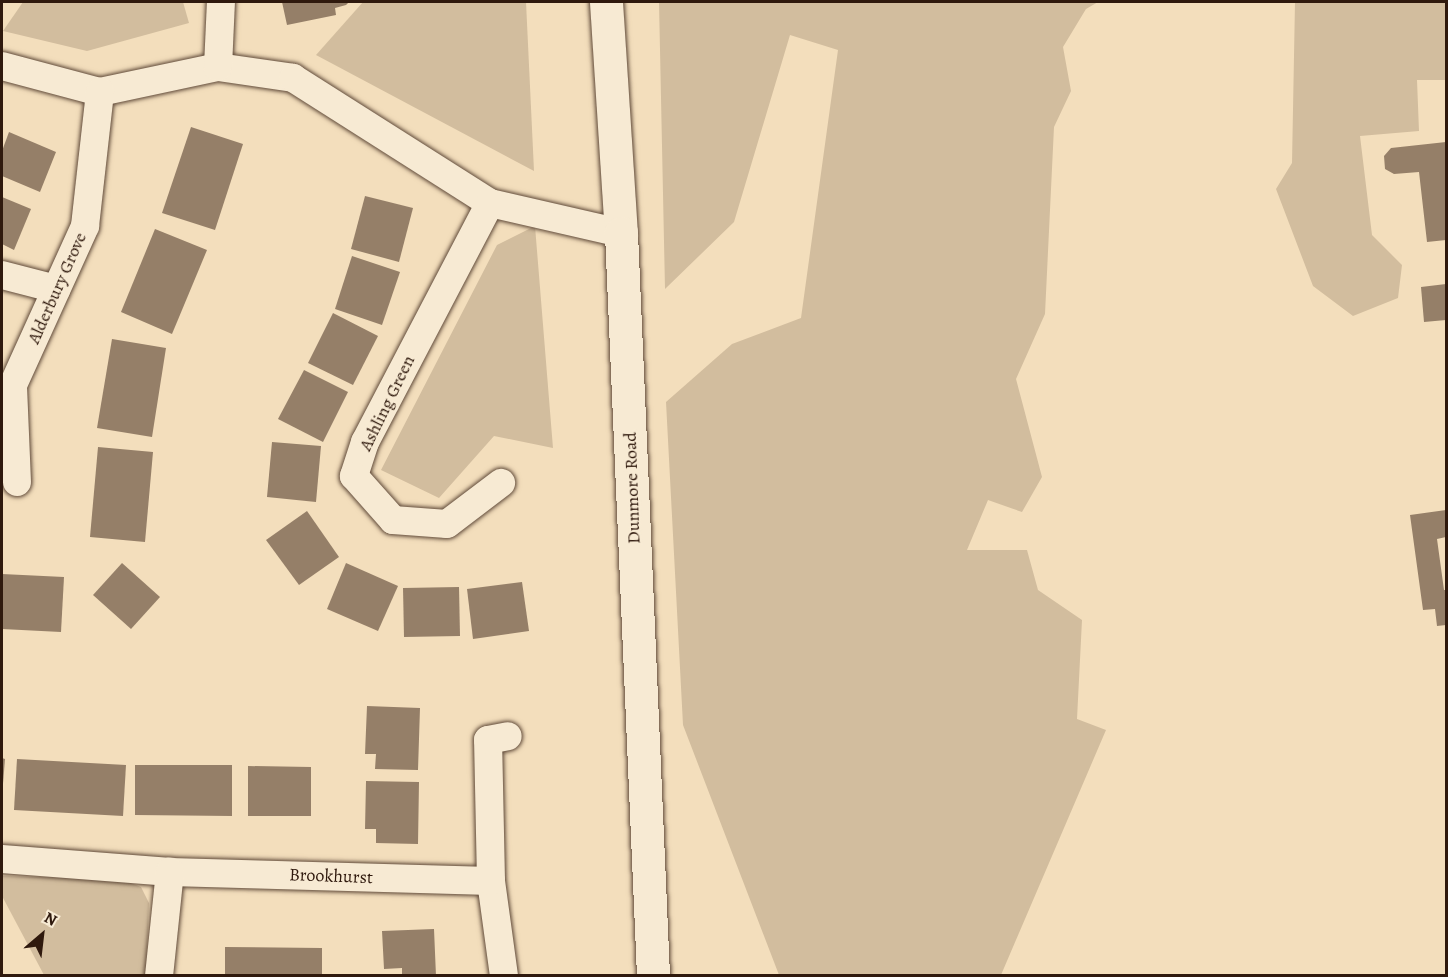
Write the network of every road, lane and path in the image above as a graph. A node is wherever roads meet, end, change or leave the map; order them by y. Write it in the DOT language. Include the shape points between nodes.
graph roads {
  1 [pos="221,2"];
  2 [pos="606,2"];
  3 [pos="2,66"];
  4 [pos="218,67"];
  5 [pos="100,92"];
  6 [pos="490,203"];
  7 [pos="621,233"];
  8 [pos="2,275"];
  9 [pos="56,289"];
  10 [pos="16,482"];
  11 [pos="501,483"];
  12 [pos="507,736"];
  13 [pos="2,859"];
  14 [pos="170,872"];
  15 [pos="491,881"];
  16 [pos="159,975"];
  17 [pos="504,975"];
  18 [pos="653,975"];
  1 -- 4 [label="street"];
  2 -- 7 [label="main road, Dunmore Road"];
  3 -- 5 [label="street"];
  4 -- 5 [label="street"];
  4 -- 6 [label="street" via="293,78"];
  5 -- 9 [label="street, Alderbury Grove" via="85,226"];
  6 -- 7 [label="street"];
  6 -- 11 [label="street, Ashling Green" via="365,442 354,476 393,520 447,524"];
  7 -- 18 [label="main road, Dunmore Road"];
  8 -- 9 [label="street"];
  9 -- 10 [label="street, Alderbury Grove" via="13,385"];
  12 -- 15 [label="street" via="488,740"];
  13 -- 14 [label="street, Brookhurst"];
  14 -- 15 [label="street, Brookhurst"];
  14 -- 16 [label="street"];
  15 -- 17 [label="street"];
}
